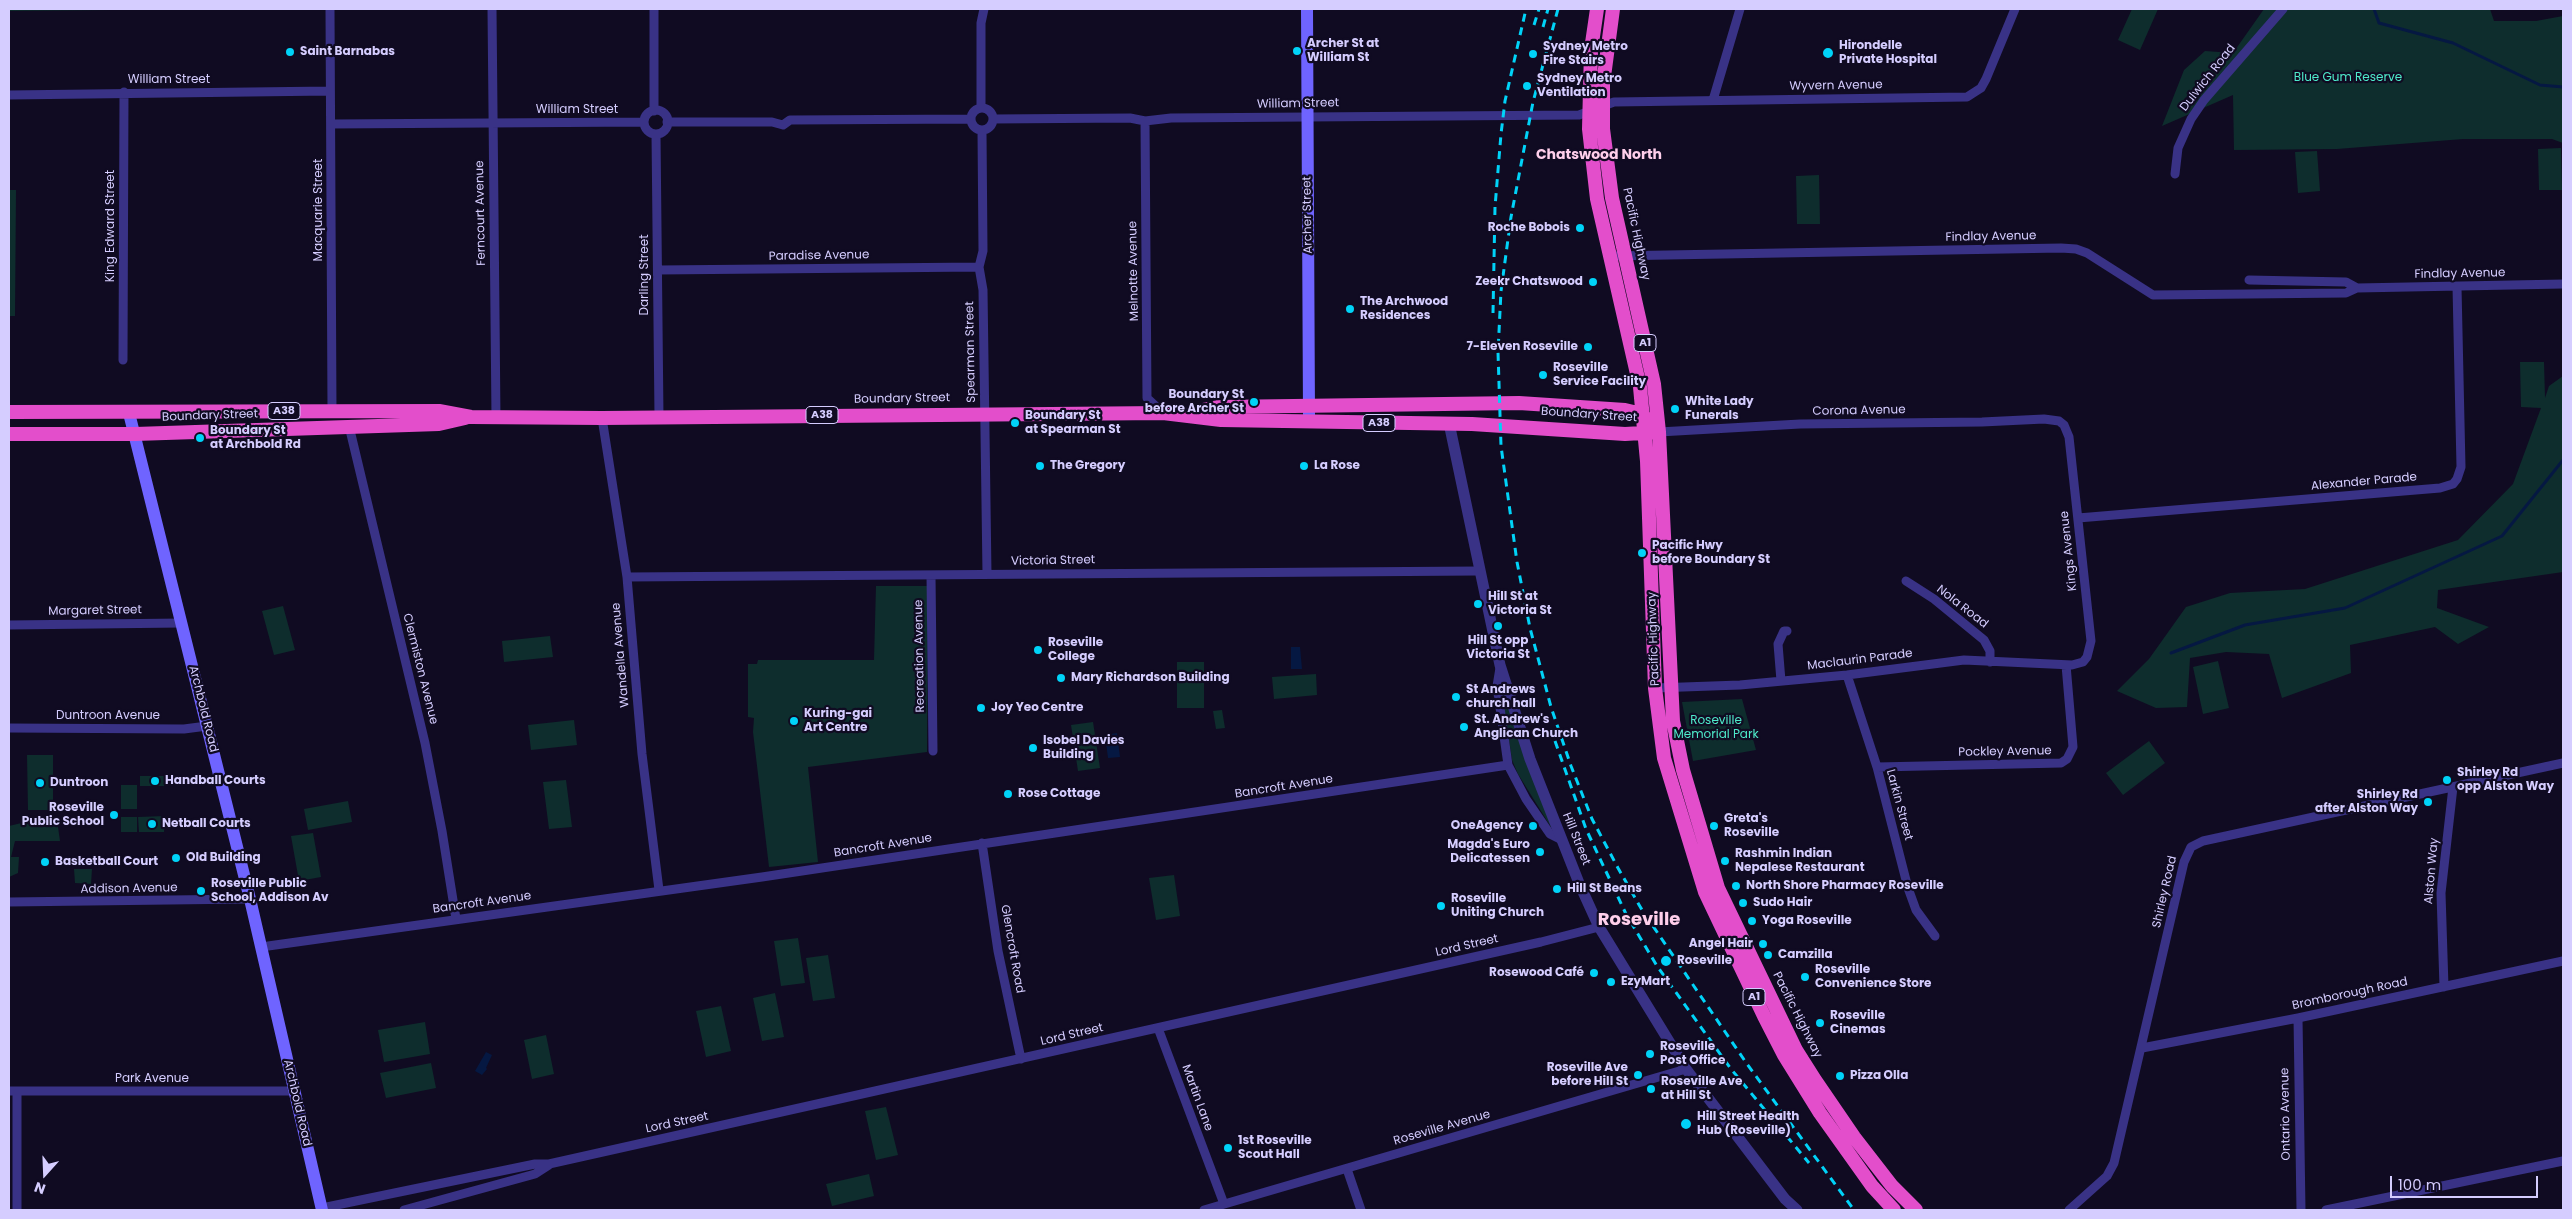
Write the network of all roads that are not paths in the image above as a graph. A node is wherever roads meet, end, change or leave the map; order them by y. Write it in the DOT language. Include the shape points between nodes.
graph roads {
  1 [pos="330,9"];
  2 [pos="492,9"];
  3 [pos="654,9"];
  4 [pos="984,9"];
  5 [pos="1307,9"];
  6 [pos="1597,9"];
  7 [pos="1613,9"];
  8 [pos="1740,9"];
  9 [pos="2015,9"];
  10 [pos="2283,9"];
  11 [pos="330,91"];
  12 [pos="124,92"];
  13 [pos="9,95"];
  14 [pos="1714,100"];
  15 [pos="1603,107"];
  16 [pos="982,108"];
  17 [pos="654,111"];
  18 [pos="1589,112"];
  19 [pos="1307,117"];
  20 [pos="971,119"];
  21 [pos="993,119"];
  22 [pos="1145,121"];
  23 [pos="644,122"];
  24 [pos="667,122"];
  25 [pos="493,123"];
  26 [pos="331,124"];
  27 [pos="982,130"];
  28 [pos="656,134"];
  29 [pos="2175,174"];
  30 [pos="1625,255"];
  31 [pos="1611,256"];
  32 [pos="979,267"];
  33 [pos="658,270"];
  34 [pos="2249,280"];
  35 [pos="2563,284"];
  36 [pos="2457,287"];
  37 [pos="2357,288"];
  38 [pos="123,360"];
  39 [pos="1309,407"];
  40 [pos="332,411"];
  41 [pos="9,412"];
  42 [pos="129,413"];
  43 [pos="1163,413"];
  44 [pos="984,414"];
  45 [pos="1183,414"];
  46 [pos="1642,414"];
  47 [pos="471,417"];
  48 [pos="659,417"];
  49 [pos="496,418"];
  50 [pos="602,418"];
  51 [pos="2059,421"];
  52 [pos="1309,422"];
  53 [pos="1448,423"];
  54 [pos="350,426"];
  55 [pos="1659,432"];
  56 [pos="1645,433"];
  57 [pos="9,434"];
  58 [pos="135,434"];
  59 [pos="2078,518"];
  60 [pos="1478,571"];
  61 [pos="987,574"];
  62 [pos="931,576"];
  63 [pos="627,577"];
  64 [pos="1906,581"];
  65 [pos="182,623"];
  66 [pos="9,625"];
  67 [pos="1787,631"];
  68 [pos="1990,662"];
  69 [pos="1500,665"];
  70 [pos="2066,665"];
  71 [pos="1847,675"];
  72 [pos="1781,681"];
  73 [pos="1671,687"];
  74 [pos="1656,688"];
  75 [pos="207,726"];
  76 [pos="9,728"];
  77 [pos="934,752"];
  78 [pos="2563,763"];
  79 [pos="1508,766"];
  80 [pos="1876,766"];
  81 [pos="2453,787"];
  82 [pos="1562,840"];
  83 [pos="982,843"];
  84 [pos="658,890"];
  85 [pos="250,899"];
  86 [pos="9,902"];
  87 [pos="456,920"];
  88 [pos="1599,927"];
  89 [pos="1935,936"];
  90 [pos="261,947"];
  91 [pos="2563,962"];
  92 [pos="2444,987"];
  93 [pos="2298,1018"];
  94 [pos="1158,1028"];
  95 [pos="2142,1048"];
  96 [pos="1021,1059"];
  97 [pos="1686,1069"];
  98 [pos="13,1091"];
  99 [pos="295,1091"];
  100 [pos="2563,1161"];
  101 [pos="549,1164"];
  102 [pos="1347,1169"];
  103 [pos="1224,1204"];
  104 [pos="322,1209"];
  105 [pos="17,1210"];
  106 [pos="404,1210"];
  107 [pos="1204,1210"];
  108 [pos="1361,1210"];
  109 [pos="1795,1210"];
  110 [pos="1894,1210"];
  111 [pos="1916,1210"];
  112 [pos="2069,1210"];
  113 [pos="2301,1210"];
  114 [pos="2326,1210"];
  1 -- 11 [label="street, Macquarie Street"];
  2 -- 25 [label="street, Ferncourt Avenue"];
  3 -- 17 [label="street"];
  4 -- 16 [label="street" via="981,23"];
  5 -- 19 [label="main road, Archer Street"];
  6 -- 18 [label="highway, Pacific Highway / A1" via="1591,50"];
  7 -- 15 [label="highway, Pacific Highway / A1" via="1606,51"];
  8 -- 14 [label="street"];
  9 -- 14 [label="street, Wyvern Avenue" via="1986,80 1981,88 1967,97"];
  10 -- 29 [label="street, Dulwich Road" via="2191,119 2178,148"];
  11 -- 12 [label="street, William Street"];
  11 -- 26 [label="street, Macquarie Street"];
  12 -- 13 [label="street, William Street"];
  12 -- 38 [label="street, King Edward Street"];
  14 -- 15 [label="street, Wyvern Avenue" via="1614,102"];
  15 -- 18 [label="street, William Street"];
  15 -- 30 [label="highway, Pacific Highway / A1" via="1605,153"];
  16 -- 20 [label="street" via="974,112"];
  16 -- 21 [label="street" via="990,111"];
  17 -- 23 [label="street" via="647,114"];
  17 -- 24 [label="street" via="663,113"];
  18 -- 19 [label="street, William Street" via="1579,116"];
  18 -- 31 [label="highway, Pacific Highway / A1" via="1597,199"];
  19 -- 22 [label="street, William Street"];
  19 -- 39 [label="main road, Archer Street"];
  20 -- 24 [label="street" via="790,120 783,125 772,122"];
  20 -- 27 [label="street" via="974,127"];
  21 -- 22 [label="street, William Street" via="1130,118"];
  21 -- 27 [label="street" via="988,128"];
  22 -- 43 [label="street, Melnotte Avenue" via="1147,398"];
  23 -- 25 [label="street, William Street"];
  23 -- 28 [label="street" via="646,129"];
  24 -- 28 [label="street" via="663,131"];
  25 -- 26 [label="street, William Street"];
  25 -- 49 [label="street, Ferncourt Avenue"];
  26 -- 40 [label="street, Macquarie Street"];
  27 -- 32 [label="street, Spearman Street" via="983,251"];
  28 -- 33 [label="street, Darling Street"];
  30 -- 31 [label="street, Findlay Avenue"];
  30 -- 37 [label="street, Findlay Avenue" via="2061,248 2087,253 2152,295 2346,294"];
  30 -- 55 [label="highway, Pacific Highway / A1" via="1652,376"];
  31 -- 46 [label="highway, Pacific Highway / A1" via="1637,371"];
  32 -- 33 [label="street, Paradise Avenue"];
  32 -- 44 [label="street, Spearman Street" via="983,290"];
  33 -- 48 [label="street, Darling Street"];
  34 -- 37 [label="street, Findlay Avenue" via="2346,282"];
  35 -- 36 [label="street, Findlay Avenue"];
  36 -- 37 [label="street, Findlay Avenue"];
  36 -- 59 [label="street, Alexander Parade" via="2461,467 2453,484 2440,488"];
  39 -- 45 [label="highway, Boundary Street / A38" via="1218,407"];
  39 -- 46 [label="highway, Boundary Street / A38" via="1519,403 1620,409"];
  39 -- 52 [label="main road, Archer Street"];
  40 -- 42 [label="highway, Boundary Street / A38"];
  40 -- 47 [label="highway, Boundary Street / A38" via="439,411"];
  41 -- 42 [label="highway, Boundary Street / A38"];
  42 -- 58 [label="main road, Archbold Road"];
  43 -- 44 [label="highway, Boundary Street / A38"];
  43 -- 45 [label="highway, Boundary Street / A38"];
  44 -- 48 [label="highway, Boundary Street / A38"];
  44 -- 61 [label="street, Spearman Street"];
  45 -- 52 [label="highway, Boundary Street / A38" via="1220,420"];
  46 -- 55 [label="highway, Boundary Street"];
  46 -- 56 [label="highway, Pacific Highway / A1"];
  47 -- 49 [label="highway, Boundary Street / A38"];
  47 -- 54 [label="highway, Boundary Street / A38" via="439,424"];
  48 -- 50 [label="highway, Boundary Street / A38"];
  49 -- 50 [label="highway, Boundary Street / A38"];
  50 -- 63 [label="street, Wandella Avenue"];
  51 -- 55 [label="street, Corona Avenue" via="1800,424"];
  51 -- 59 [label="street, Kings Avenue" via="2069,438"];
  52 -- 53 [label="highway, Boundary Street / A38"];
  53 -- 56 [label="highway, Boundary Street / A38"];
  53 -- 60 [label="street, Hill Street" via="1459,464"];
  54 -- 58 [label="highway, Boundary Street / A38"];
  54 -- 87 [label="street, Clermiston Avenue" via="425,743"];
  55 -- 56 [label="highway, Boundary Street / A38"];
  55 -- 73 [label="highway, Pacific Highway / A1"];
  56 -- 74 [label="highway, Pacific Highway / A1"];
  57 -- 58 [label="highway, Boundary Street / A38"];
  58 -- 65 [label="main road, Archbold Road"];
  59 -- 70 [label="street, Kings Avenue" via="2091,647 2083,662"];
  60 -- 61 [label="street, Victoria Street"];
  60 -- 69 [label="street, Hill Street"];
  61 -- 62 [label="street, Victoria Street"];
  62 -- 63 [label="street, Victoria Street"];
  62 -- 77 [label="street, Recreation Avenue"];
  63 -- 84 [label="street, Wandella Avenue" via="642,754"];
  64 -- 68 [label="street, Nola Road" via="1934,599 1984,640 1990,652"];
  65 -- 66 [label="street, Margaret Street"];
  65 -- 75 [label="main road, Archbold Road"];
  67 -- 72 [label="street" via="1778,644"];
  68 -- 70 [label="street, Maclaurin Parade"];
  68 -- 71 [label="street, Maclaurin Parade" via="1964,660"];
  69 -- 79 [label="street" via="1497,686"];
  69 -- 82 [label="street, Hill Street" via="1530,759"];
  70 -- 80 [label="street, Pockley Avenue" via="2073,747 2061,763"];
  71 -- 72 [label="street, Maclaurin Parade"];
  71 -- 80 [label="street, Larkin Street"];
  72 -- 73 [label="street, Maclaurin Parade"];
  73 -- 74 [label="street, Maclaurin Parade"];
  73 -- 111 [label="highway, Pacific Highway / A1" via="1673,721 1683,770 1713,874 1731,915 1796,1050 1854,1137 1892,1186"];
  74 -- 110 [label="highway, Pacific Highway / A1" via="1664,758 1708,899 1784,1055 1843,1146"];
  75 -- 76 [label="street, Duntroon Avenue" via="184,729"];
  75 -- 85 [label="main road, Archbold Road"];
  78 -- 81 [label="street, Shirley Road"];
  79 -- 82 [label="street" via="1550,834"];
  79 -- 83 [label="street, Bancroft Avenue"];
  80 -- 89 [label="street, Larkin Street" via="1913,903"];
  81 -- 92 [label="street, Alston Way" via="2441,893"];
  81 -- 95 [label="street, Shirley Road" via="2203,841 2191,847 2184,862"];
  82 -- 88 [label="street, Hill Street"];
  83 -- 84 [label="street, Bancroft Avenue"];
  83 -- 96 [label="street, Glencroft Road" via="998,951"];
  84 -- 87 [label="street, Bancroft Avenue"];
  85 -- 86 [label="street, Addison Avenue"];
  85 -- 90 [label="main road, Archbold Road"];
  87 -- 90 [label="street, Bancroft Avenue"];
  88 -- 94 [label="street, Lord Street"];
  88 -- 97 [label="street, Hill Street"];
  90 -- 99 [label="main road, Archbold Road"];
  91 -- 92 [label="street, Bromborough Road"];
  92 -- 93 [label="street, Bromborough Road"];
  93 -- 95 [label="street, Bromborough Road"];
  93 -- 113 [label="street, Ontario Avenue"];
  94 -- 96 [label="street, Lord Street"];
  94 -- 103 [label="street, Martin Lane"];
  95 -- 112 [label="street, Shirley Road" via="2112,1170"];
  96 -- 101 [label="street, Lord Street"];
  97 -- 102 [label="street, Roseville Avenue"];
  97 -- 109 [label="street, Hill Street"];
  98 -- 99 [label="street, Park Avenue"];
  98 -- 105 [label="street"];
  99 -- 104 [label="main road, Archbold Road"];
  100 -- 114 [label="street"];
  101 -- 104 [label="street, Lord Street" via="535,1164"];
  101 -- 106 [label="street, Lord Street" via="535,1174"];
  102 -- 103 [label="street, Roseville Avenue"];
  102 -- 108 [label="street"];
  103 -- 107 [label="street, Roseville Avenue"];
}
